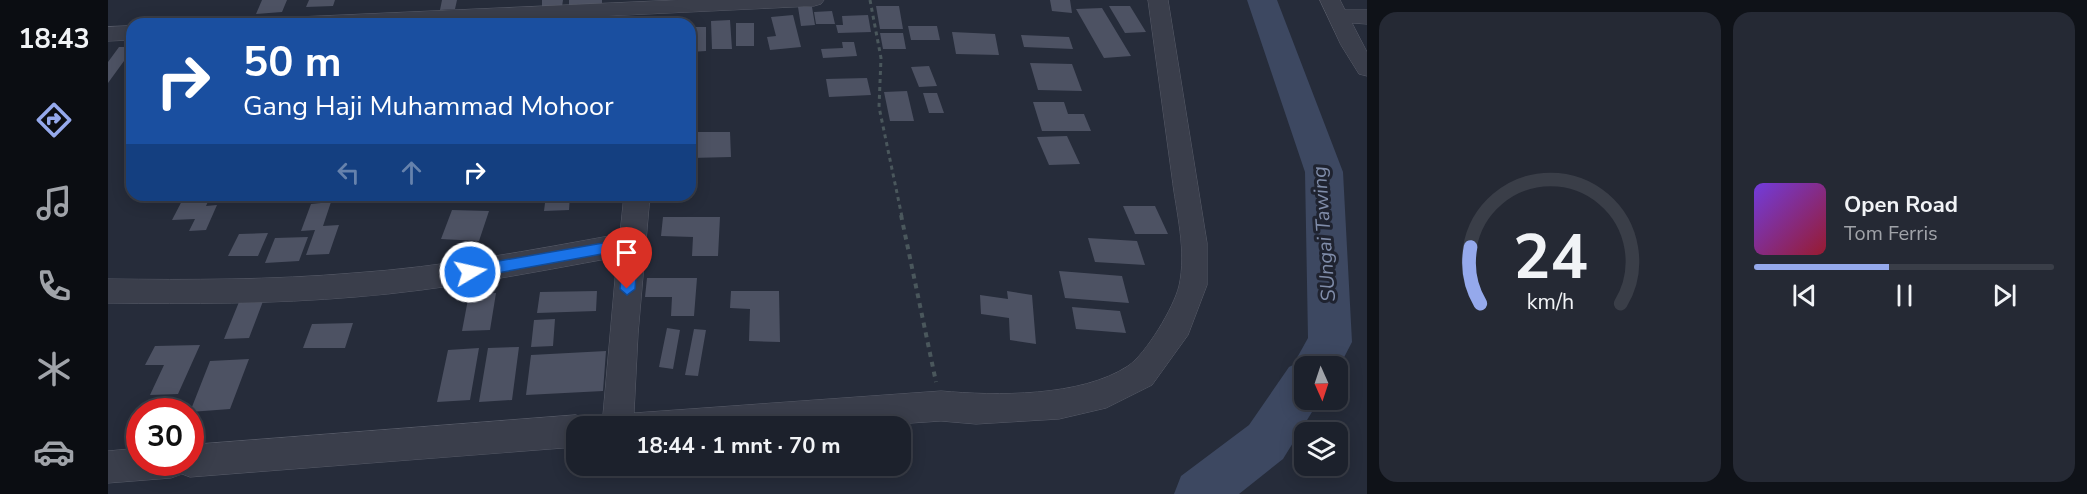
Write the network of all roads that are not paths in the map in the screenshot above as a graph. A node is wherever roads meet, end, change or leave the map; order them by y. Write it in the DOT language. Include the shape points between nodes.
graph roads {
  1 [pos="814,0"];
  2 [pos="1158,0"];
  3 [pos="1334,8"];
  4 [pos="659,10"];
  5 [pos="1367,17"];
  6 [pos="453,18"];
  7 [pos="126,33"];
  8 [pos="108,34"];
  9 [pos="1367,69"];
  10 [pos="636,201"];
  11 [pos="632,243"];
  12 [pos="108,291"];
  13 [pos="619,416"];
  14 [pos="790,416"];
  15 [pos="566,432"];
  16 [pos="204,459"];
  17 [pos="126,466"];
  18 [pos="108,467"];
  1 -- 4 [label="street"];
  2 -- 14 [label="street" via="1194,243 1193,285 1178,326 1141,375 1106,393 1059,404 976,409 941,406"];
  3 -- 5 [label="street"];
  3 -- 9 [label="street"];
  4 -- 6 [label="street"];
  7 -- 8 [label="street"];
  10 -- 11 [label="street"];
  11 -- 12 [label="street" via="387,283"];
  11 -- 13 [label="street"];
  15 -- 16 [label="street"];
  17 -- 18 [label="street"];
}
